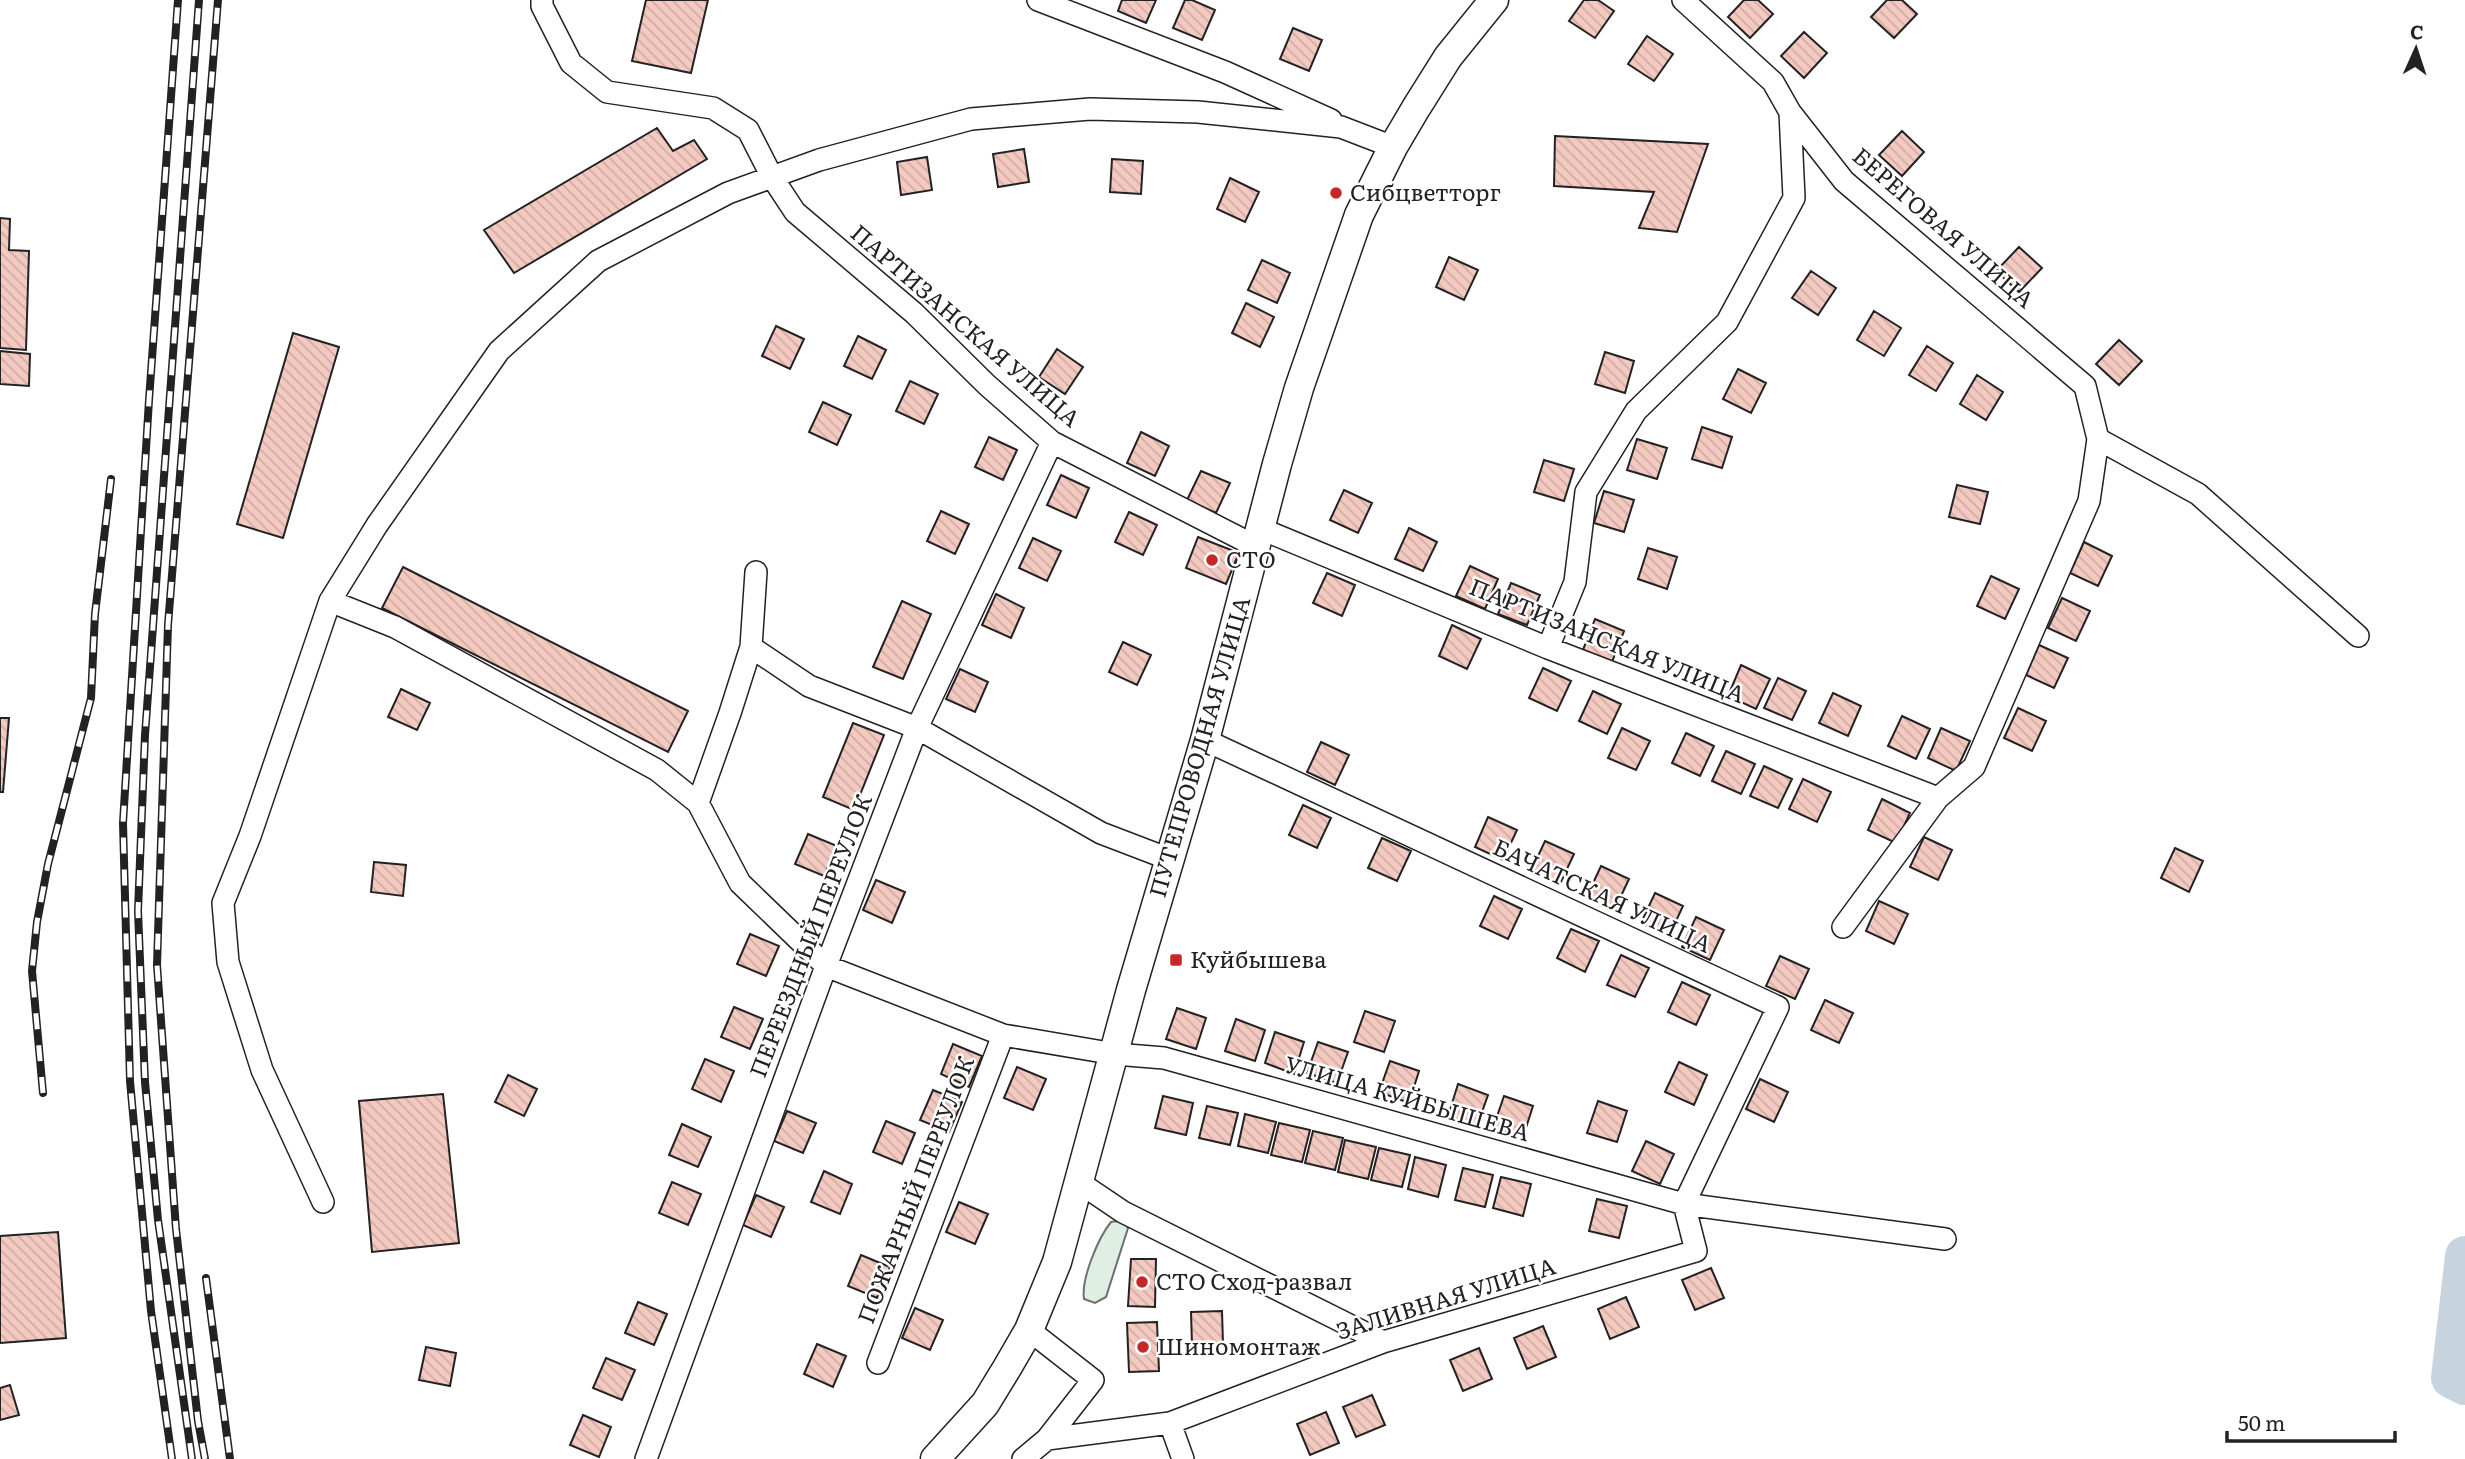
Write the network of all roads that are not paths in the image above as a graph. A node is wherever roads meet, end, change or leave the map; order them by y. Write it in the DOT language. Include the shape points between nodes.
graph roads {
  1 [pos="542,0"];
  2 [pos="1038,0"];
  3 [pos="1683,0"];
  4 [pos="1485,3"];
  5 [pos="1790,112"];
  6 [pos="1386,145"];
  7 [pos="772,177"];
  8 [pos="2098,439"];
  9 [pos="1052,442"];
  10 [pos="1257,537"];
  11 [pos="756,572"];
  12 [pos="330,601"];
  13 [pos="2358,636"];
  14 [pos="751,647"];
  15 [pos="1548,648"];
  16 [pos="917,728"];
  17 [pos="1205,740"];
  18 [pos="1937,798"];
  19 [pos="698,803"];
  20 [pos="1169,859"];
  21 [pos="1843,927"];
  22 [pos="826,966"];
  23 [pos="1003,1035"];
  24 [pos="1115,1054"];
  25 [pos="1080,1183"];
  26 [pos="323,1202"];
  27 [pos="1684,1204"];
  28 [pos="1945,1239"];
  29 [pos="1030,1330"];
  30 [pos="1383,1342"];
  31 [pos="878,1363"];
  32 [pos="1170,1423"];
  33 [pos="1047,1439"];
  34 [pos="646,1459"];
  35 [pos="935,1459"];
  36 [pos="1023,1459"];
  37 [pos="1183,1459"];
  1 -- 7 [label="street, ПАРТИЗАНСКАЯ УЛИЦА" via="571,63 607,92 713,108 748,130"];
  2 -- 6 [label="street" via="1225,72"];
  3 -- 5 [label="street, БЕРЕГОВАЯ УЛИЦА" via="1773,82"];
  4 -- 6 [label="main road, ПУТЕПРОВОДНАЯ УЛИЦА"];
  5 -- 8 [label="street, БЕРЕГОВАЯ УЛИЦА" via="1844,181 2085,386"];
  5 -- 15 [label="street" via="1794,198 1727,322 1636,411 1586,492 1575,582"];
  6 -- 7 [label="street" via="1341,127 1198,112 1090,109 971,119"];
  6 -- 10 [label="main road, ПУТЕПРОВОДНАЯ УЛИЦА" via="1299,388"];
  7 -- 9 [label="street, ПАРТИЗАНСКАЯ УЛИЦА" via="795,212 914,313"];
  7 -- 12 [label="street" via="729,193 598,261 499,351"];
  8 -- 13 [label="street" via="2198,494"];
  8 -- 18 [label="street" via="2089,500 1974,768"];
  9 -- 10 [label="street, ПАРТИЗАНСКАЯ УЛИЦА"];
  9 -- 16 [label="street, ПЕРЕЕЗДНЫЙ ПЕРЕУЛОК"];
  10 -- 15 [label="street, ПАРТИЗАНСКАЯ УЛИЦА"];
  10 -- 17 [label="main road, ПУТЕПРОВОДНАЯ УЛИЦА"];
  11 -- 14 [label="street"];
  12 -- 19 [label="street" via="394,627 657,770"];
  12 -- 26 [label="street" via="223,903 228,962 262,1070"];
  14 -- 16 [label="street" via="809,686"];
  14 -- 19 [label="street"];
  15 -- 18 [label="street, ПАРТИЗАНСКАЯ УЛИЦА"];
  16 -- 20 [label="street" via="1101,833"];
  16 -- 22 [label="street, ПЕРЕЕЗДНЫЙ ПЕРЕУЛОК"];
  17 -- 20 [label="main road, ПУТЕПРОВОДНАЯ УЛИЦА"];
  17 -- 27 [label="street, БАЧАТСКАЯ УЛИЦА" via="1778,1007"];
  18 -- 21 [label="street"];
  19 -- 22 [label="street" via="740,883"];
  20 -- 24 [label="main road, ПУТЕПРОВОДНАЯ УЛИЦА"];
  22 -- 23 [label="street, УЛИЦА КУЙБЫШЕВА"];
  22 -- 34 [label="street, ПЕРЕЕЗДНЫЙ ПЕРЕУЛОК"];
  23 -- 24 [label="street, УЛИЦА КУЙБЫШЕВА"];
  23 -- 31 [label="street, ПОЖАРНЫЙ ПЕРЕУЛОК"];
  24 -- 25 [label="main road, ПУТЕПРОВОДНАЯ УЛИЦА"];
  24 -- 27 [label="street, УЛИЦА КУЙБЫШЕВА" via="1164,1058"];
  25 -- 29 [label="main road, ПУТЕПРОВОДНАЯ УЛИЦА"];
  25 -- 30 [label="street" via="1123,1212"];
  27 -- 28 [label="street, УЛИЦА КУЙБЫШЕВА"];
  27 -- 30 [label="street, ЗАЛИВНАЯ УЛИЦА" via="1696,1251"];
  29 -- 33 [label="street" via="1093,1380"];
  29 -- 35 [label="main road, ПУТЕПРОВОДНАЯ УЛИЦА" via="985,1404"];
  30 -- 32 [label="street, ЗАЛИВНАЯ УЛИЦА"];
  32 -- 33 [label="street, ЗАЛИВНАЯ УЛИЦА"];
  32 -- 37 [label="street"];
  33 -- 36 [label="street"];
}
